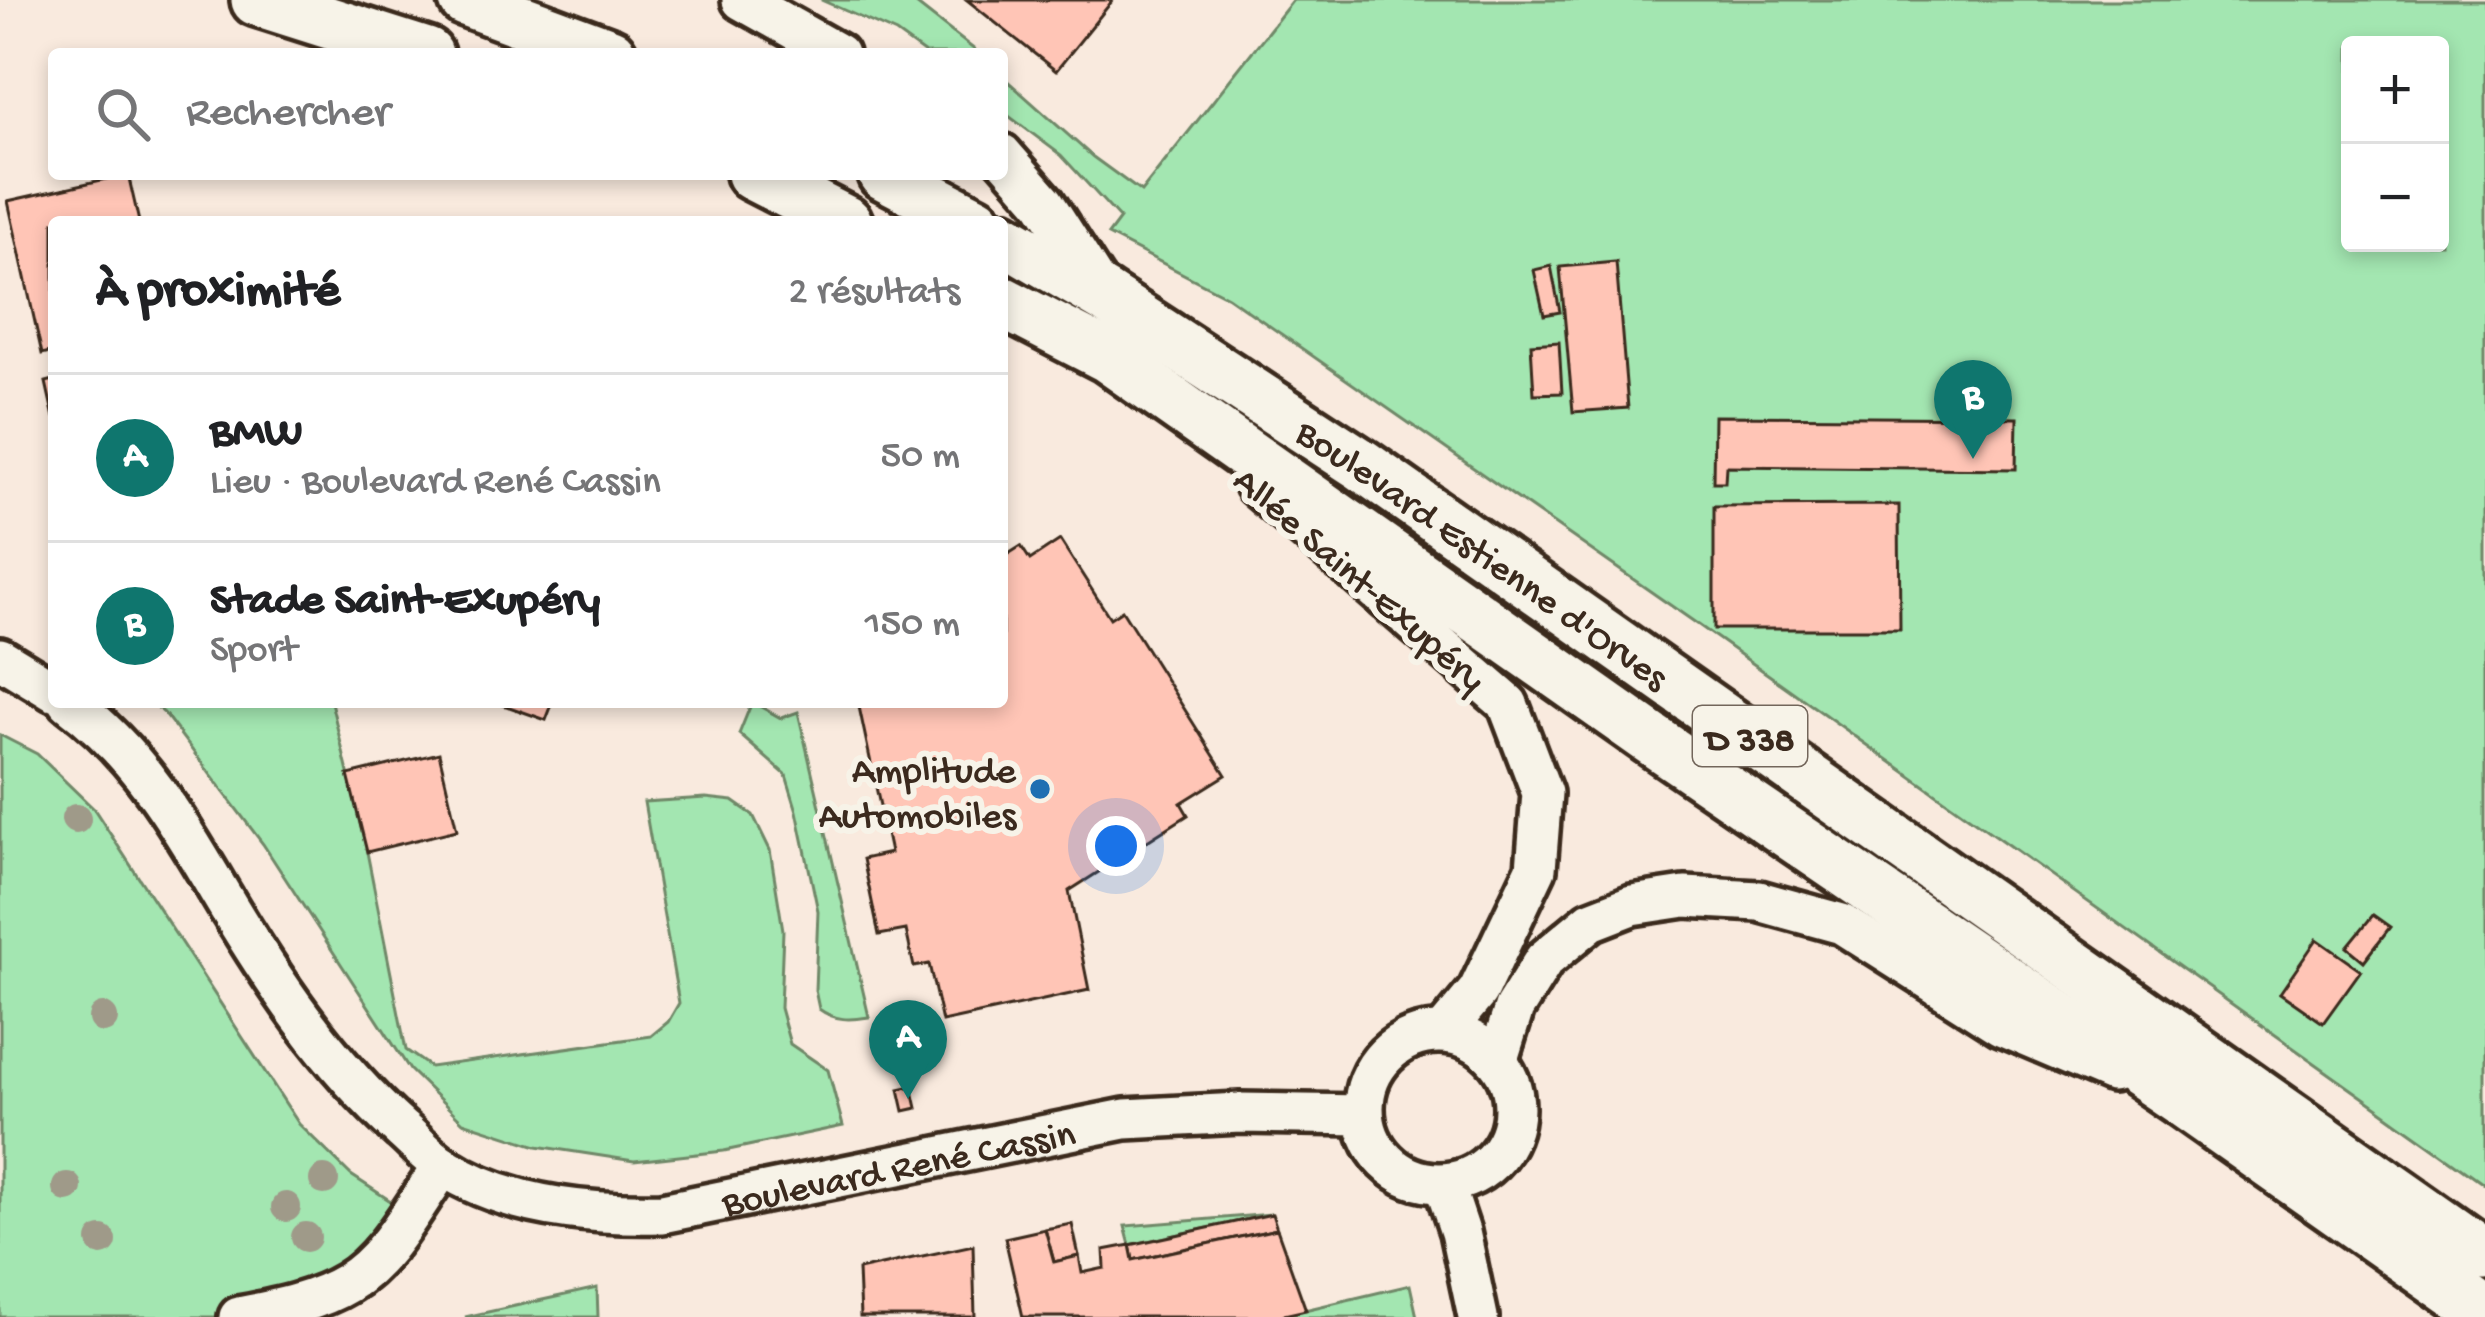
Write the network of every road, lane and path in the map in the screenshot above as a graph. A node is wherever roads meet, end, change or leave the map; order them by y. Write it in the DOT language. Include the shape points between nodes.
graph roads {
  1 [pos="257,0"];
  2 [pos="465,0"];
  3 [pos="742,0"];
  4 [pos="408,48"];
  5 [pos="594,48"];
  6 [pos="827,48"];
  7 [pos="1008,161"];
  8 [pos="764,180"];
  9 [pos="896,180"];
  10 [pos="834,216"];
  11 [pos="964,216"];
  12 [pos="1008,241"];
  13 [pos="1105,298"];
  14 [pos="1008,305"];
  15 [pos="1107,356"];
  16 [pos="0,658"];
  17 [pos="48,688"];
  18 [pos="76,708"];
  19 [pos="1444,1032"];
  20 [pos="1498,1059"];
  21 [pos="2183,1102"];
  22 [pos="1364,1115"];
  23 [pos="442,1166"];
  24 [pos="1444,1184"];
  25 [pos="2485,1255"];
  26 [pos="2485,1313"];
  27 [pos="238,1317"];
  28 [pos="1478,1317"];
  1 -- 4 [label="main road"];
  2 -- 5 [label="main road"];
  3 -- 6 [label="street"];
  7 -- 13 [label="street"];
  8 -- 10 [label="main road"];
  9 -- 11 [label="main road"];
  12 -- 13 [label="main road, Boulevard Estienne d'Orves / D 338"];
  13 -- 25 [label="main road, Boulevard Estienne d'Orves / D 338" via="1381,478"];
  14 -- 15 [label="main road, Boulevard Estienne d'Orves / D 338"];
  15 -- 19 [label="street, Allée Saint-Exupéry" via="1508,704 1542,793 1536,869 1478,991"];
  15 -- 21 [label="main road, Boulevard Estienne d'Orves / D 338"];
  16 -- 17 [label="street"];
  18 -- 23 [label="street, Boulevard René Cassin" via="136,762 310,1034"];
  19 -- 20 [label="street"];
  19 -- 22 [label="street" via="1418,1035 1376,1065"];
  20 -- 21 [label="street" via="1514,1008 1544,960 1592,920 1685,897 1759,901 1842,924 2001,1025"];
  20 -- 24 [label="street" via="1512,1085 1508,1139 1493,1162"];
  21 -- 26 [label="main road, Boulevard Estienne d'Orves / D 338"];
  22 -- 23 [label="street, Boulevard René Cassin" via="1125,1119 662,1213 564,1210"];
  22 -- 24 [label="street" via="1371,1143 1390,1166"];
  23 -- 27 [label="street" via="373,1262 349,1282"];
  24 -- 28 [label="street"];
}
